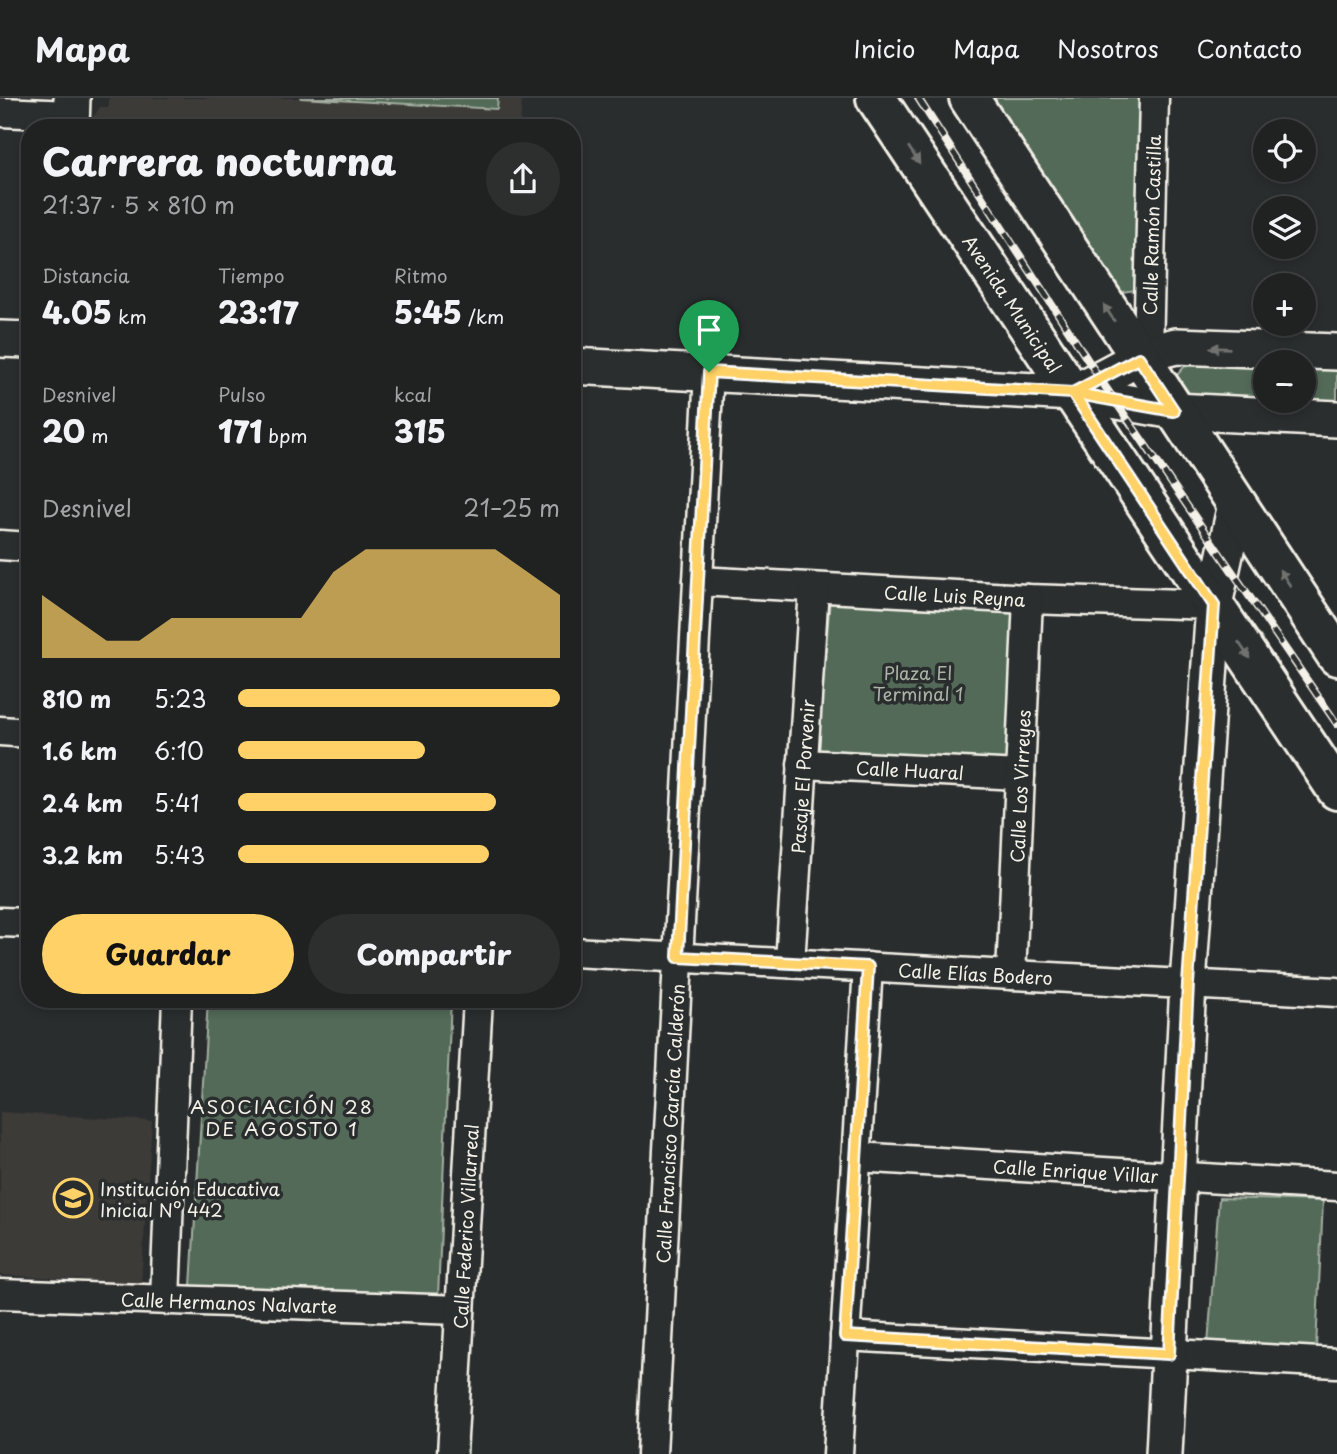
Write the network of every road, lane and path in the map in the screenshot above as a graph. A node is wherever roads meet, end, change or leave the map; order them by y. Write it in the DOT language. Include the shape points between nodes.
graph roads {
  1 [pos="876,98"];
  2 [pos="969,98"];
  3 [pos="1154,98"];
  4 [pos="0,112"];
  5 [pos="72,114"];
  6 [pos="0,339"];
  7 [pos="21,340"];
  8 [pos="1337,352"];
  9 [pos="1144,355"];
  10 [pos="581,366"];
  11 [pos="709,372"];
  12 [pos="1073,393"];
  13 [pos="1174,411"];
  14 [pos="1337,419"];
  15 [pos="1236,504"];
  16 [pos="0,545"];
  17 [pos="21,546"];
  18 [pos="698,581"];
  19 [pos="814,588"];
  20 [pos="1028,599"];
  21 [pos="1214,605"];
  22 [pos="1324,617"];
  23 [pos="1337,656"];
  24 [pos="0,732"];
  25 [pos="21,733"];
  26 [pos="802,764"];
  27 [pos="1020,775"];
  28 [pos="1337,790"];
  29 [pos="0,922"];
  30 [pos="21,923"];
  31 [pos="581,952"];
  32 [pos="678,957"];
  33 [pos="790,963"];
  34 [pos="868,967"];
  35 [pos="1011,975"];
  36 [pos="1188,984"];
  37 [pos="1337,992"];
  38 [pos="177,1008"];
  39 [pos="477,1008"];
  40 [pos="856,1157"];
  41 [pos="1178,1179"];
  42 [pos="1337,1186"];
  43 [pos="0,1294"];
  44 [pos="165,1299"];
  45 [pos="460,1310"];
  46 [pos="845,1336"];
  47 [pos="1169,1354"];
  48 [pos="1337,1363"];
  49 [pos="452,1454"];
  50 [pos="652,1454"];
  51 [pos="838,1454"];
  52 [pos="1164,1454"];
  1 -- 12 [label="main road, Avenida Municipal, one-way"];
  9 -- 2 [label="main road, one-way"];
  3 -- 9 [label="street, Calle Ramón Castilla"];
  4 -- 5 [label="street"];
  6 -- 7 [label="street"];
  8 -- 9 [label="street, one-way" via="1176,346"];
  9 -- 12 [label="street"];
  9 -- 13 [label="main road"];
  10 -- 11 [label="street"];
  11 -- 12 [label="street"];
  11 -- 18 [label="street, Calle Francisco García Calderón"];
  12 -- 13 [label="street"];
  12 -- 21 [label="main road, Avenida Municipal"];
  13 -- 14 [label="street"];
  13 -- 15 [label="main road"];
  15 -- 21 [label="street"];
  22 -- 15 [label="main road, one-way"];
  16 -- 17 [label="street"];
  18 -- 19 [label="street, Calle Luis Reyna"];
  18 -- 32 [label="street, Calle Francisco García Calderón"];
  19 -- 20 [label="street, Calle Luis Reyna"];
  19 -- 26 [label="street, Pasaje El Porvenir"];
  20 -- 21 [label="street, Calle Luis Reyna"];
  20 -- 27 [label="street, Calle Los Virreyes"];
  21 -- 28 [label="main road, Avenida Municipal, one-way"];
  21 -- 36 [label="street"];
  22 -- 23 [label="main road"];
  24 -- 25 [label="street"];
  26 -- 27 [label="street, Calle Huaral"];
  26 -- 33 [label="street, Pasaje El Porvenir"];
  27 -- 35 [label="street, Calle Los Virreyes"];
  29 -- 30 [label="street"];
  31 -- 32 [label="street, Calle Elías Bodero"];
  32 -- 33 [label="street, Calle Elías Bodero"];
  32 -- 50 [label="street, Calle Francisco García Calderón"];
  33 -- 34 [label="street, Calle Elías Bodero"];
  34 -- 35 [label="street, Calle Elías Bodero"];
  34 -- 40 [label="street"];
  35 -- 36 [label="street, Calle Elías Bodero"];
  36 -- 37 [label="street, Calle Elías Bodero"];
  36 -- 41 [label="street"];
  38 -- 44 [label="street"];
  39 -- 45 [label="street, Calle Federico Villarreal"];
  40 -- 41 [label="street, Calle Enrique Villar"];
  40 -- 46 [label="street"];
  41 -- 42 [label="street, Calle Enrique Villar"];
  41 -- 47 [label="street"];
  43 -- 44 [label="street, Calle Hermanos Nalvarte"];
  44 -- 45 [label="street, Calle Hermanos Nalvarte"];
  45 -- 49 [label="street, Calle Federico Villarreal"];
  46 -- 47 [label="street"];
  46 -- 51 [label="street"];
  47 -- 48 [label="street"];
  47 -- 52 [label="street"];
}
